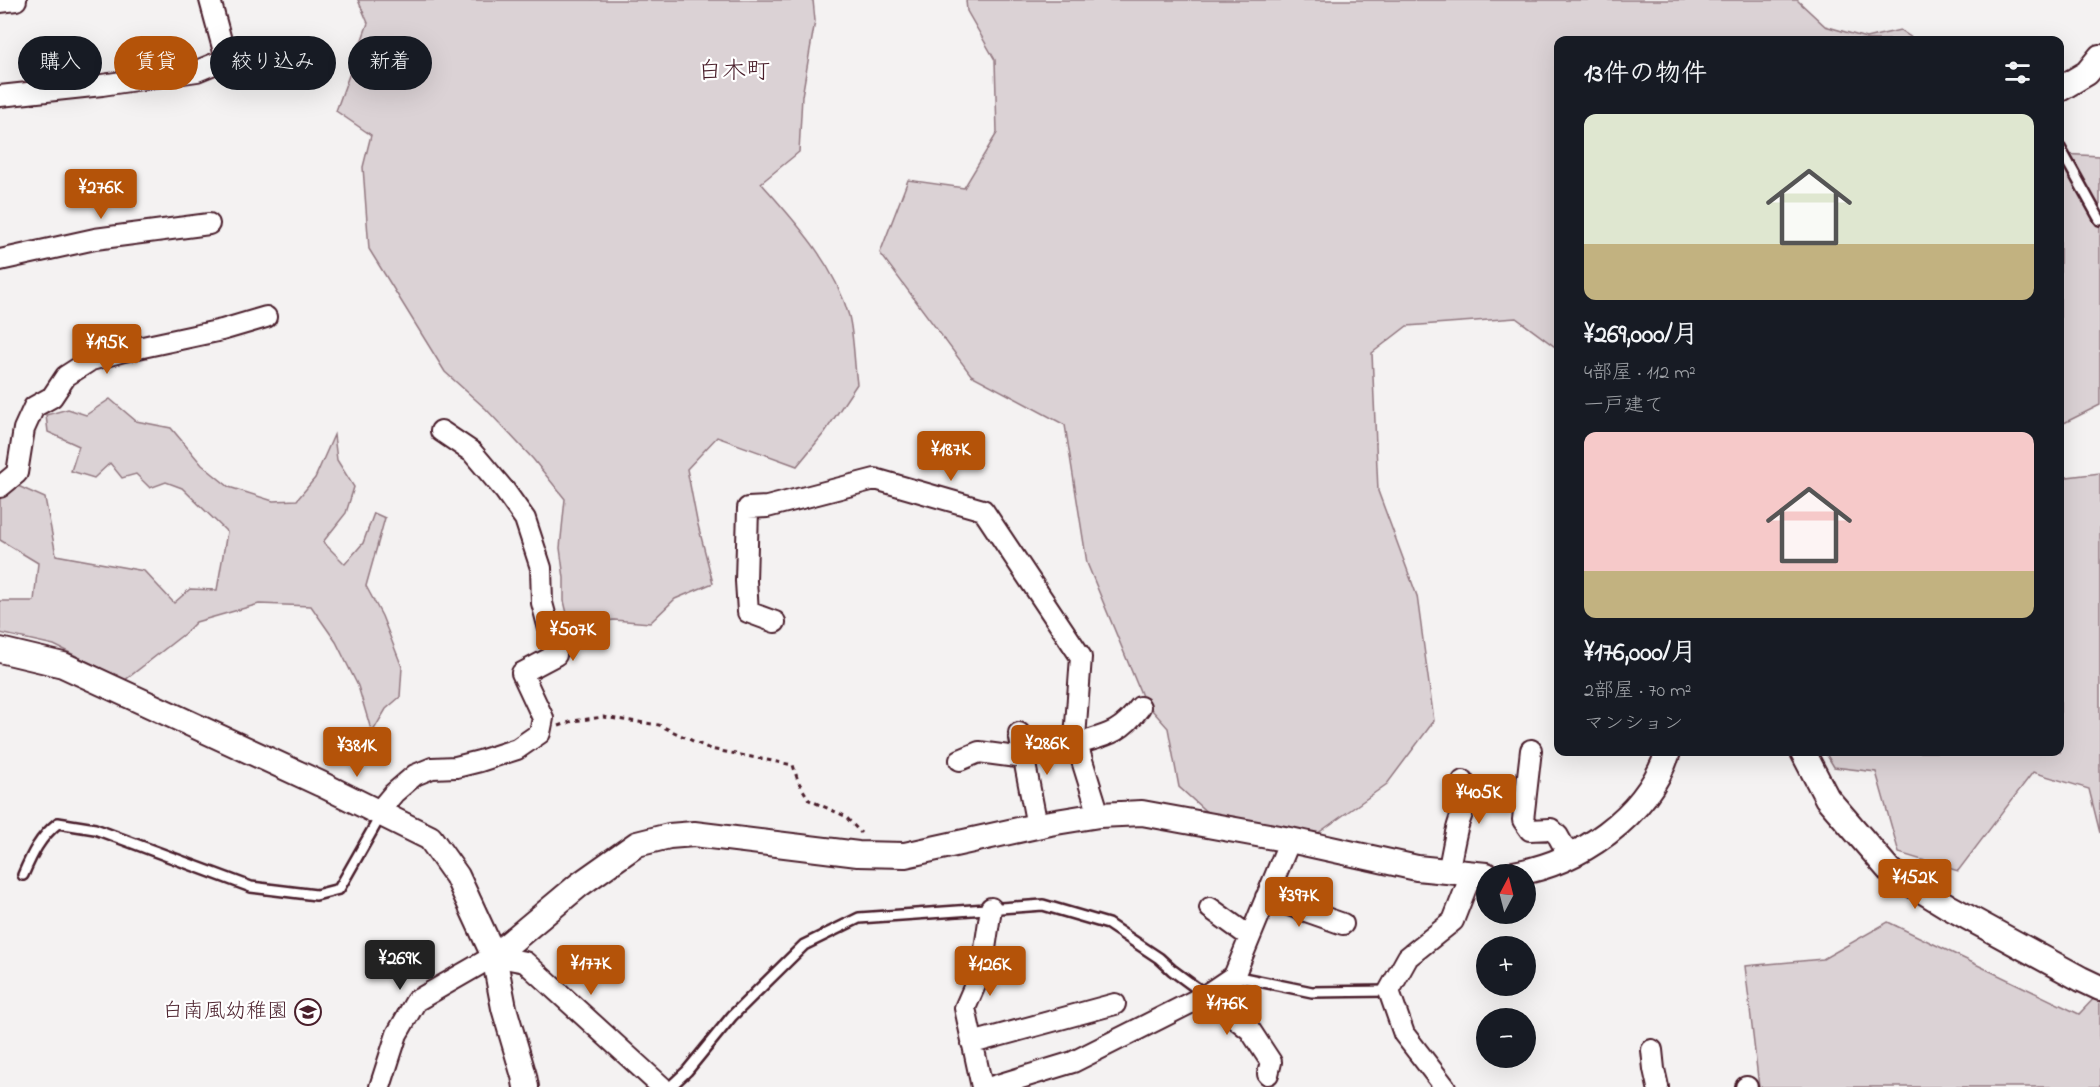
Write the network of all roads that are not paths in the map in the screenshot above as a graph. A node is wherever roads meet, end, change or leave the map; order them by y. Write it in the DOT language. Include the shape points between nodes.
graph roads {
  1 [pos="16,0"];
  2 [pos="210,0"];
  3 [pos="0,2"];
  4 [pos="2100,57"];
  5 [pos="2064,87"];
  6 [pos="0,96"];
  7 [pos="2064,155"];
  8 [pos="2100,220"];
  9 [pos="209,224"];
  10 [pos="0,260"];
  11 [pos="266,317"];
  12 [pos="441,431"];
  13 [pos="0,487"];
  14 [pos="775,622"];
  15 [pos="0,650"];
  16 [pos="1140,707"];
  17 [pos="1019,734"];
  18 [pos="1077,744"];
  19 [pos="1531,750"];
  20 [pos="1666,756"];
  21 [pos="1805,756"];
  22 [pos="1024,758"];
  23 [pos="960,760"];
  24 [pos="1463,781"];
  25 [pos="380,813"];
  26 [pos="1098,815"];
  27 [pos="1037,826"];
  28 [pos="1290,840"];
  29 [pos="1569,856"];
  30 [pos="1536,869"];
  31 [pos="1469,874"];
  32 [pos="23,875"];
  33 [pos="1266,897"];
  34 [pos="991,908"];
  35 [pos="1210,908"];
  36 [pos="1343,924"];
  37 [pos="1250,937"];
  38 [pos="494,956"];
  39 [pos="1234,976"];
  40 [pos="2100,988"];
  41 [pos="1389,991"];
  42 [pos="1206,995"];
  43 [pos="1115,1004"];
  44 [pos="972,1043"];
  45 [pos="1652,1050"];
  46 [pos="1268,1074"];
  47 [pos="380,1087"];
  48 [pos="526,1087"];
  49 [pos="662,1087"];
  50 [pos="670,1087"];
  51 [pos="982,1087"];
  52 [pos="991,1087"];
  53 [pos="1445,1087"];
  54 [pos="1659,1087"];
  1 -- 3 [label="street"];
  2 -- 6 [label="street" via="226,59 197,71"];
  4 -- 5 [label="street" via="2087,73"];
  7 -- 8 [label="lane"];
  9 -- 10 [label="street" via="95,239"];
  11 -- 13 [label="street" via="91,360 66,376 52,397 34,407 24,429 17,473"];
  12 -- 25 [label="street" via="472,452 525,519 541,568 542,603 556,655 522,673 543,718 540,733 518,749 415,775 394,793"];
  14 -- 18 [label="street" via="748,612 748,508 767,507 875,479 983,510 1081,657"];
  15 -- 25 [label="street" via="63,665"];
  16 -- 18 [label="street" via="1116,732"];
  17 -- 22 [label="street"];
  18 -- 26 [label="street"];
  19 -- 29 [label="street" via="1523,820 1530,830 1551,829"];
  20 -- 29 [label="street" via="1634,809 1604,837"];
  21 -- 40 [label="street" via="1827,798 1890,871"];
  22 -- 23 [label="street" via="979,752"];
  22 -- 27 [label="street"];
  24 -- 31 [label="street" via="1467,792 1465,810 1456,830"];
  25 -- 32 [label="lane" via="339,889 316,895 251,887 95,829 58,823 45,834"];
  25 -- 38 [label="street" via="430,838 457,876"];
  26 -- 27 [label="street"];
  26 -- 28 [label="street" via="1142,813"];
  27 -- 38 [label="street" via="905,855 862,854 694,834 669,836 637,844 579,885"];
  28 -- 31 [label="street" via="1417,868"];
  28 -- 33 [label="street"];
  29 -- 30 [label="street"];
  31 -- 41 [label="street" via="1453,921 1408,957"];
  33 -- 36 [label="street"];
  33 -- 37 [label="street"];
  34 -- 42 [label="lane" via="1043,905 1108,924"];
  34 -- 44 [label="street" via="982,969 965,1008"];
  34 -- 50 [label="lane" via="859,918 804,945 732,1016"];
  35 -- 37 [label="street"];
  37 -- 39 [label="street"];
  38 -- 47 [label="street" via="416,1001 397,1034"];
  38 -- 48 [label="street"];
  38 -- 49 [label="street" via="525,962"];
  39 -- 41 [label="lane" via="1312,992"];
  39 -- 42 [label="street"];
  41 -- 53 [label="street" via="1404,1034"];
  42 -- 46 [label="street" via="1250,1030 1271,1062"];
  42 -- 52 [label="street" via="1072,1062"];
  43 -- 44 [label="street"];
  44 -- 51 [label="street"];
  45 -- 54 [label="street"];
}
